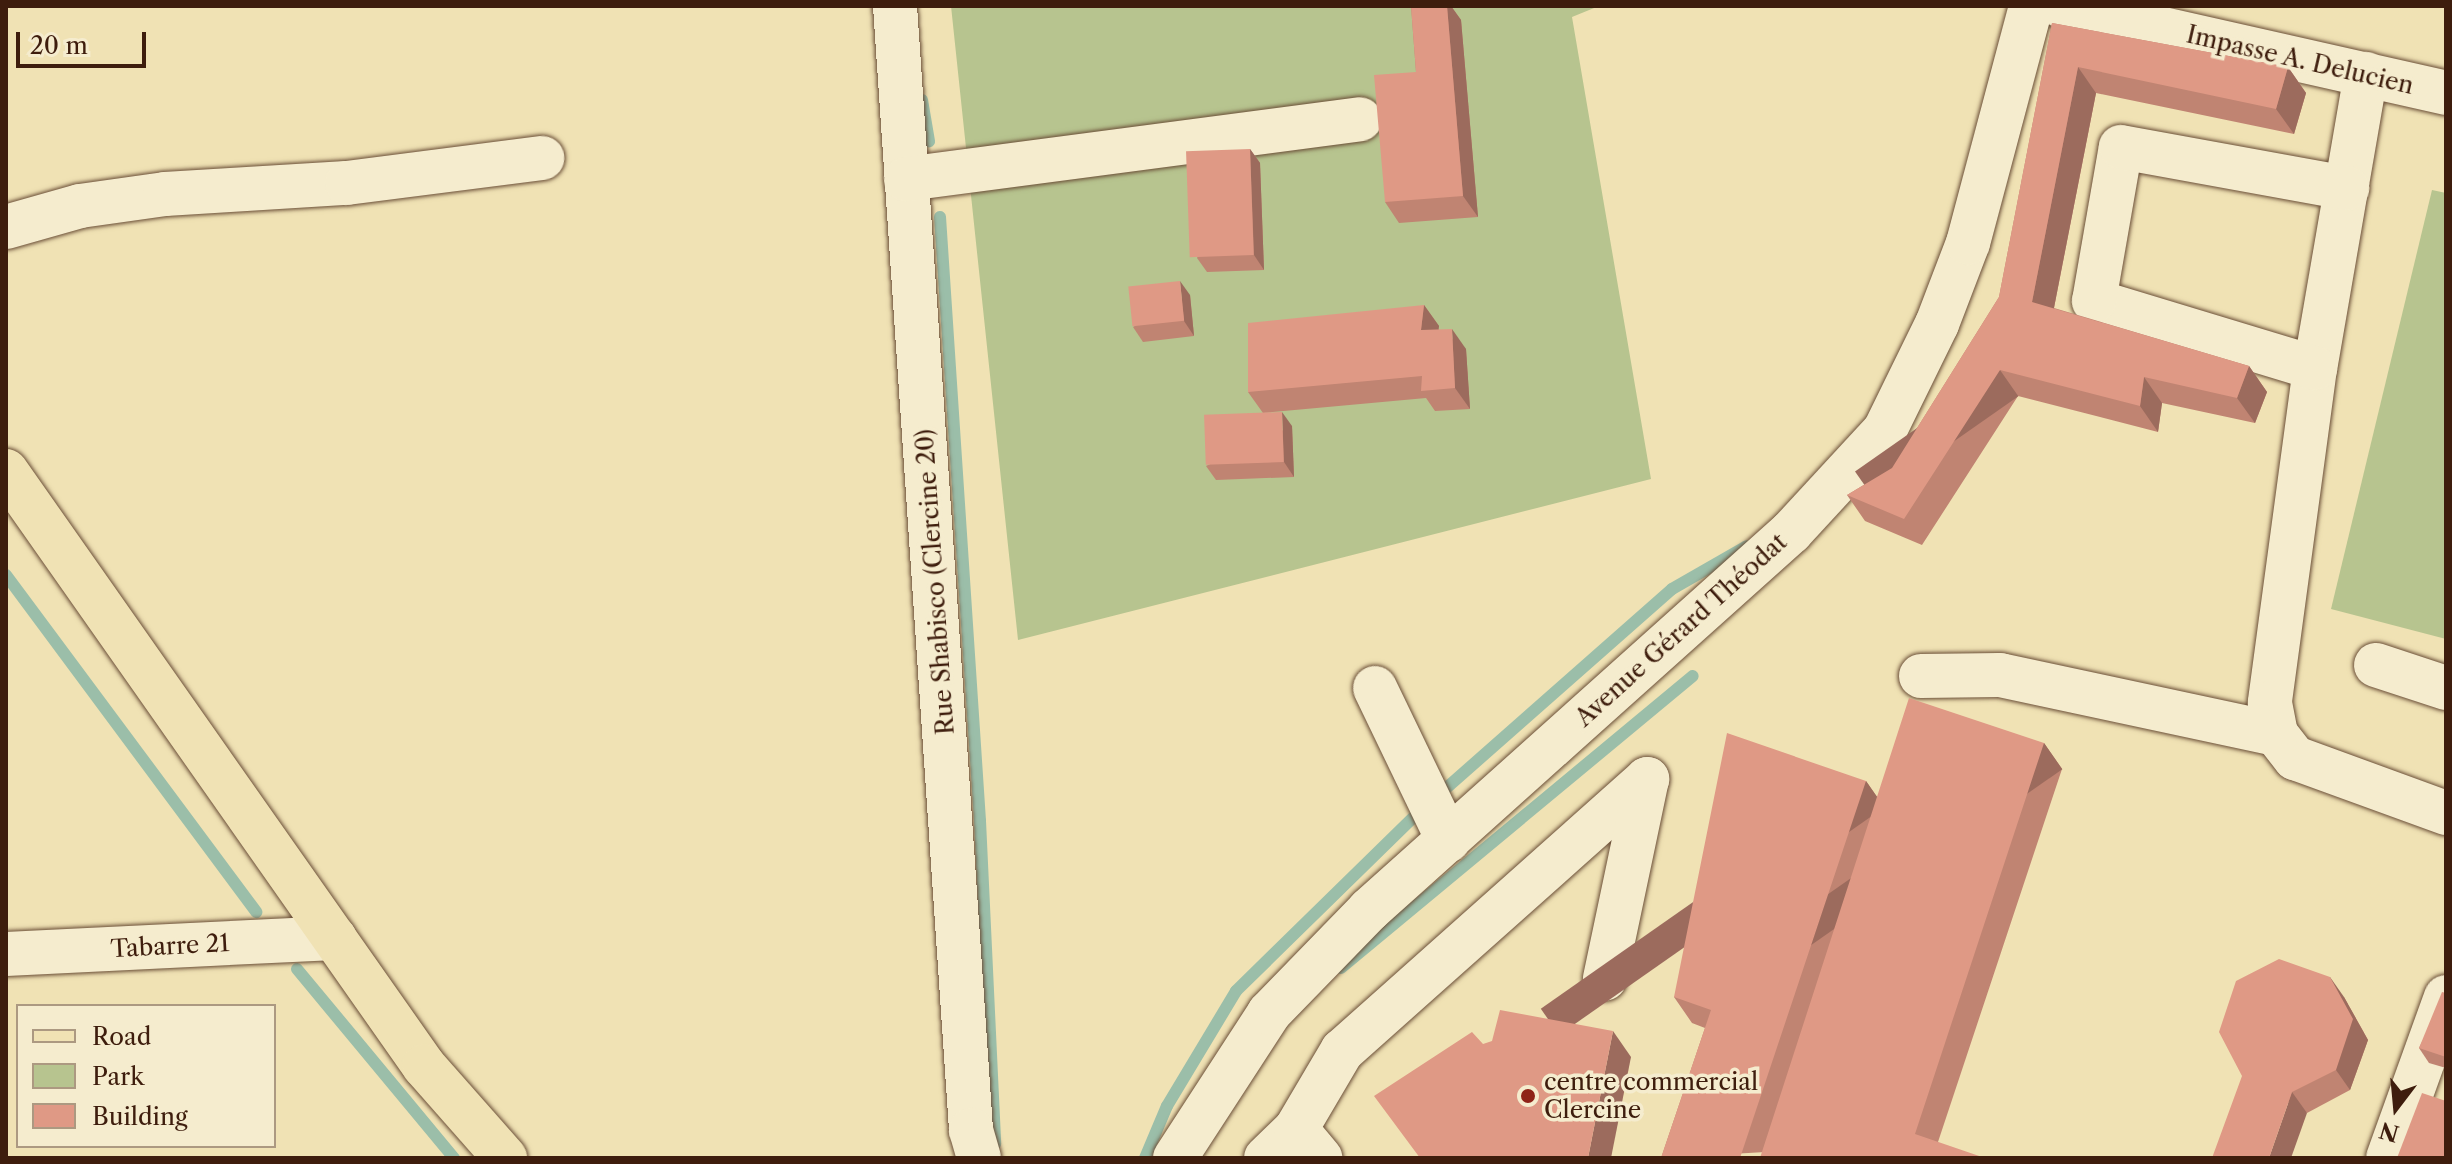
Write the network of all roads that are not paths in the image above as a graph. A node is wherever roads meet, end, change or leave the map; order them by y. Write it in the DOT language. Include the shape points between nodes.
graph roads {
  1 [pos="895,6"];
  2 [pos="2031,6"];
  3 [pos="2061,6"];
  4 [pos="2366,74"];
  5 [pos="2446,93"];
  6 [pos="1360,119"];
  7 [pos="542,158"];
  8 [pos="906,179"];
  9 [pos="2347,188"];
  10 [pos="6,227"];
  11 [pos="2315,368"];
  12 [pos="6,471"];
  13 [pos="2376,665"];
  14 [pos="1921,676"];
  15 [pos="1375,688"];
  16 [pos="2446,688"];
  17 [pos="2276,734"];
  18 [pos="2446,813"];
  19 [pos="1448,840"];
  20 [pos="335,938"];
  21 [pos="6,954"];
  22 [pos="1605,979"];
  23 [pos="2446,997"];
  24 [pos="1294,1148"];
  25 [pos="505,1158"];
  26 [pos="979,1158"];
  27 [pos="1175,1158"];
  28 [pos="2388,1158"];
  1 -- 8 [label="street, Rue Shabisco (Clercine 20)"];
  2 -- 19 [label="street, Avenue Gérard Théodat" via="1968,243 1937,324 1885,430 1791,532"];
  3 -- 4 [label="street, Impasse A. Delucien"];
  4 -- 5 [label="street, Impasse A. Delucien"];
  4 -- 9 [label="street"];
  6 -- 8 [label="street"];
  7 -- 10 [label="street" via="347,183 165,194 80,206"];
  8 -- 26 [label="street, Rue Shabisco (Clercine 20)" via="971,1130"];
  9 -- 11 [label="street"];
  9 -- 11 [label="street" via="2121,147 2094,301"];
  11 -- 17 [label="street" via="2271,673"];
  12 -- 20 [label="main road"];
  13 -- 16 [label="street"];
  14 -- 17 [label="street" via="2000,675"];
  15 -- 19 [label="street"];
  17 -- 18 [label="street" via="2295,758"];
  19 -- 27 [label="street, Avenue Gérard Théodat" via="1369,910 1269,1013"];
  20 -- 21 [label="street, Tabarre 21"];
  20 -- 25 [label="main road" via="424,1066"];
  22 -- 24 [label="street" via="1647,779 1342,1051"];
  23 -- 28 [label="street"];
}
